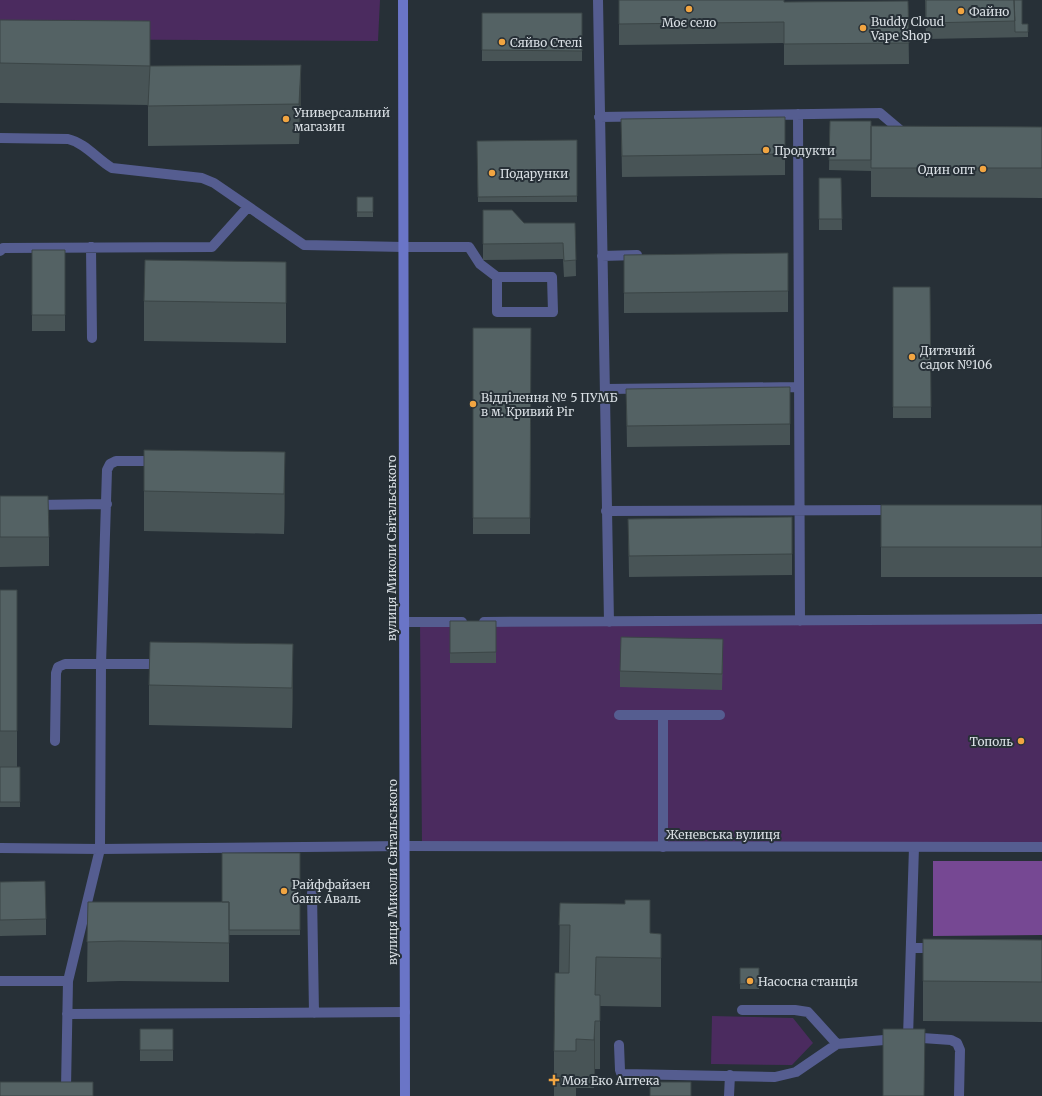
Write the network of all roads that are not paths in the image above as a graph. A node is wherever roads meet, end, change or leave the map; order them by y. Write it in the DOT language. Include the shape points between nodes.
graph roads {
  1 [pos="403,0"];
  2 [pos="598,0"];
  3 [pos="798,114"];
  4 [pos="600,117"];
  5 [pos="0,138"];
  6 [pos="915,142"];
  7 [pos="248,207"];
  8 [pos="91,247"];
  9 [pos="404,248"];
  10 [pos="0,251"];
  11 [pos="649,255"];
  12 [pos="602,256"];
  13 [pos="497,277"];
  14 [pos="92,338"];
  15 [pos="799,386"];
  16 [pos="605,388"];
  17 [pos="169,462"];
  18 [pos="106,504"];
  19 [pos="23,505"];
  20 [pos="799,510"];
  21 [pos="901,510"];
  22 [pos="606,511"];
  23 [pos="1042,620"];
  24 [pos="800,621"];
  25 [pos="404,622"];
  26 [pos="609,622"];
  27 [pos="101,664"];
  28 [pos="172,664"];
  29 [pos="663,715"];
  30 [pos="720,715"];
  31 [pos="619,716"];
  32 [pos="55,741"];
  33 [pos="405,846"];
  34 [pos="663,847"];
  35 [pos="914,847"];
  36 [pos="0,848"];
  37 [pos="1042,848"];
  38 [pos="100,849"];
  39 [pos="312,893"];
  40 [pos="911,948"];
  41 [pos="949,948"];
  42 [pos="0,981"];
  43 [pos="68,981"];
  44 [pos="742,1010"];
  45 [pos="405,1012"];
  46 [pos="314,1013"];
  47 [pos="67,1014"];
  48 [pos="908,1038"];
  49 [pos="838,1044"];
  50 [pos="620,1045"];
  51 [pos="730,1076"];
  52 [pos="59,1096"];
  53 [pos="405,1096"];
  54 [pos="729,1096"];
  55 [pos="959,1096"];
  1 -- 9 [label="main road, вулиця Миколи Світальського"];
  2 -- 4 [label="street"];
  3 -- 4 [label="street"];
  3 -- 6 [label="street" via="880,113"];
  3 -- 15 [label="street" via="795,253"];
  4 -- 12 [label="street"];
  5 -- 7 [label="street" via="77,141 112,168 202,178 214,183"];
  7 -- 8 [label="street" via="212,247"];
  7 -- 9 [label="street" via="304,245"];
  8 -- 10 [label="street" via="3,248"];
  8 -- 14 [label="street"];
  9 -- 13 [label="street" via="469,247 480,264"];
  9 -- 25 [label="main road, вулиця Миколи Світальського"];
  11 -- 12 [label="street"];
  12 -- 16 [label="street"];
  13 -- 13 [label="street" via="497,312 553,312 552,277"];
  15 -- 16 [label="street"];
  15 -- 20 [label="street"];
  16 -- 22 [label="street"];
  17 -- 18 [label="street" via="116,461 110,464 107,470"];
  18 -- 19 [label="street"];
  18 -- 27 [label="street"];
  20 -- 21 [label="street"];
  20 -- 22 [label="street"];
  20 -- 24 [label="street"];
  22 -- 26 [label="street"];
  23 -- 24 [label="street"];
  24 -- 26 [label="street"];
  25 -- 26 [label="street"];
  25 -- 33 [label="main road, вулиця Миколи Світальського"];
  27 -- 28 [label="street"];
  27 -- 32 [label="street" via="65,664 58,667"];
  27 -- 38 [label="street"];
  29 -- 30 [label="street"];
  29 -- 31 [label="street"];
  29 -- 34 [label="street"];
  33 -- 34 [label="street, Женевська вулиця"];
  33 -- 38 [label="street, Женевська вулиця"];
  33 -- 45 [label="main road, вулиця Миколи Світальського"];
  34 -- 35 [label="street, Женевська вулиця"];
  35 -- 37 [label="street, Женевська вулиця"];
  35 -- 40 [label="street"];
  36 -- 38 [label="street, Женевська вулиця"];
  38 -- 43 [label="street"];
  39 -- 46 [label="street"];
  40 -- 41 [label="street"];
  40 -- 48 [label="street"];
  42 -- 43 [label="street"];
  43 -- 47 [label="street"];
  44 -- 49 [label="street" via="808,1012"];
  45 -- 46 [label="street"];
  45 -- 53 [label="main road, вулиця Миколи Світальського"];
  46 -- 47 [label="street"];
  47 -- 52 [label="street" via="66,1088"];
  48 -- 49 [label="street"];
  48 -- 55 [label="street" via="951,1040 957,1043 960,1050"];
  49 -- 51 [label="street" via="796,1072 775,1076"];
  50 -- 51 [label="street" via="620,1070 624,1074"];
  51 -- 54 [label="street"];
}
